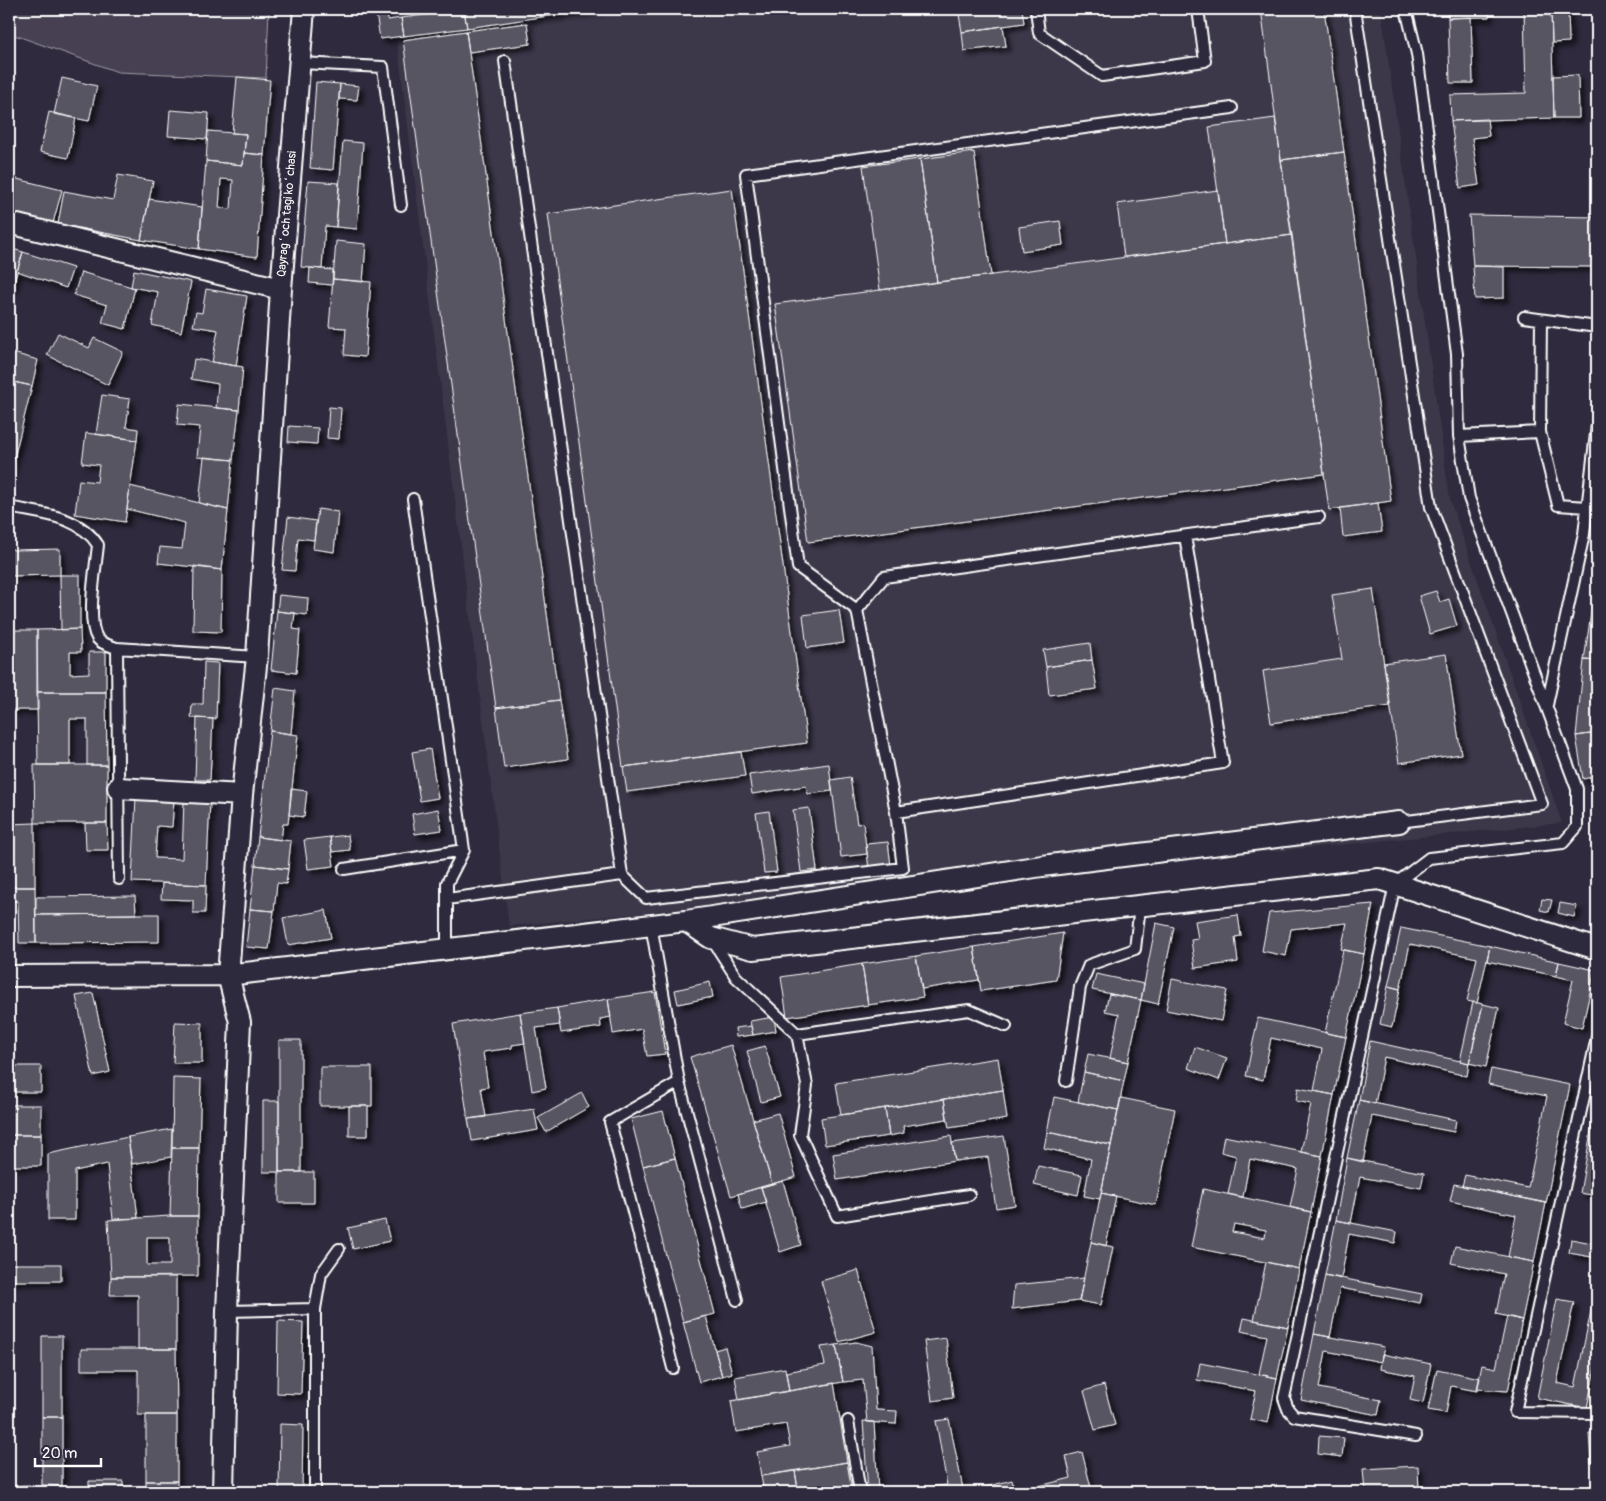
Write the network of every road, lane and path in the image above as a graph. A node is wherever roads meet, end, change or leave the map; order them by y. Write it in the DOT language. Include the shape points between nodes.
graph roads {
  1 [pos="304,9"];
  2 [pos="1036,9"];
  3 [pos="1198,9"];
  4 [pos="1356,9"];
  5 [pos="1406,9"];
  6 [pos="504,61"];
  7 [pos="300,63"];
  8 [pos="1232,108"];
  9 [pos="401,205"];
  10 [pos="9,223"];
  11 [pos="281,289"];
  12 [pos="1524,318"];
  13 [pos="1541,320"];
  14 [pos="1597,328"];
  15 [pos="1597,426"];
  16 [pos="1540,432"];
  17 [pos="1459,436"];
  18 [pos="413,499"];
  19 [pos="9,507"];
  20 [pos="1587,507"];
  21 [pos="1319,517"];
  22 [pos="1185,536"];
  23 [pos="857,610"];
  24 [pos="118,648"];
  25 [pos="257,657"];
  26 [pos="1546,705"];
  27 [pos="118,788"];
  28 [pos="242,795"];
  29 [pos="896,812"];
  30 [pos="1399,822"];
  31 [pos="464,850"];
  32 [pos="344,869"];
  33 [pos="622,875"];
  34 [pos="119,879"];
  35 [pos="1395,884"];
  36 [pos="447,899"];
  37 [pos="1140,906"];
  38 [pos="686,921"];
  39 [pos="651,925"];
  40 [pos="712,938"];
  41 [pos="447,948"];
  42 [pos="1597,949"];
  43 [pos="9,976"];
  44 [pos="228,976"];
  45 [pos="1006,1026"];
  46 [pos="797,1034"];
  47 [pos="1597,1037"];
  48 [pos="1066,1080"];
  49 [pos="679,1082"];
  50 [pos="969,1195"];
  51 [pos="338,1249"];
  52 [pos="737,1300"];
  53 [pos="315,1309"];
  54 [pos="227,1311"];
  55 [pos="673,1368"];
  56 [pos="1597,1413"];
  57 [pos="848,1421"];
  58 [pos="1416,1436"];
  59 [pos="222,1492"];
  60 [pos="314,1492"];
  61 [pos="860,1492"];
  1 -- 7 [label="street, Qayragʻoch tagi koʻchasi"];
  2 -- 3 [label="lane" via="1039,33 1102,76 1205,61"];
  4 -- 30 [label="lane" via="1431,507 1542,804"];
  5 -- 17 [label="lane" via="1417,54 1457,354"];
  6 -- 33 [label="lane"];
  7 -- 9 [label="lane" via="383,67"];
  7 -- 11 [label="street, Qayragʻoch tagi koʻchasi"];
  8 -- 23 [label="lane" via="746,174 798,567"];
  10 -- 11 [label="street, Qayragʻoch tagi koʻchasi"];
  11 -- 25 [label="street"];
  12 -- 13 [label="lane"];
  13 -- 14 [label="lane"];
  13 -- 16 [label="lane"];
  15 -- 20 [label="lane"];
  16 -- 17 [label="lane"];
  16 -- 20 [label="lane" via="1558,505"];
  17 -- 26 [label="lane" via="1469,498"];
  18 -- 31 [label="lane"];
  19 -- 24 [label="lane" via="76,522 91,534 98,544 92,623 97,639"];
  20 -- 26 [label="lane" via="1584,534"];
  21 -- 22 [label="lane"];
  22 -- 23 [label="lane" via="884,577"];
  22 -- 29 [label="lane" via="1223,763"];
  23 -- 29 [label="lane"];
  24 -- 25 [label="lane"];
  24 -- 27 [label="lane"];
  25 -- 28 [label="street"];
  26 -- 35 [label="lane" via="1577,789 1577,827 1563,843 1429,858"];
  27 -- 28 [label="street"];
  27 -- 34 [label="lane"];
  28 -- 44 [label="street"];
  29 -- 33 [label="lane" via="903,868 646,898"];
  30 -- 38 [label="street" via="1042,866"];
  31 -- 32 [label="lane"];
  31 -- 36 [label="lane" via="447,883"];
  33 -- 36 [label="lane"];
  35 -- 37 [label="street" via="1379,879"];
  35 -- 42 [label="street"];
  35 -- 58 [label="lane" via="1284,1398 1294,1416"];
  36 -- 41 [label="lane"];
  37 -- 40 [label="street" via="753,949"];
  37 -- 48 [label="lane" via="1135,949 1089,966 1080,987"];
  38 -- 39 [label="street"];
  38 -- 40 [label="street"];
  39 -- 41 [label="street"];
  39 -- 49 [label="lane"];
  40 -- 46 [label="lane" via="736,977"];
  41 -- 44 [label="street"];
  43 -- 44 [label="street"];
  44 -- 54 [label="street" via="240,1022"];
  45 -- 46 [label="lane" via="969,1010"];
  46 -- 50 [label="lane" via="807,1085 800,1135 837,1216"];
  47 -- 56 [label="lane" via="1515,1412"];
  49 -- 52 [label="lane"];
  49 -- 55 [label="lane" via="610,1122"];
  51 -- 53 [label="lane" via="321,1274"];
  53 -- 54 [label="lane"];
  53 -- 60 [label="lane"];
  54 -- 59 [label="street"];
  57 -- 61 [label="lane"];
}
